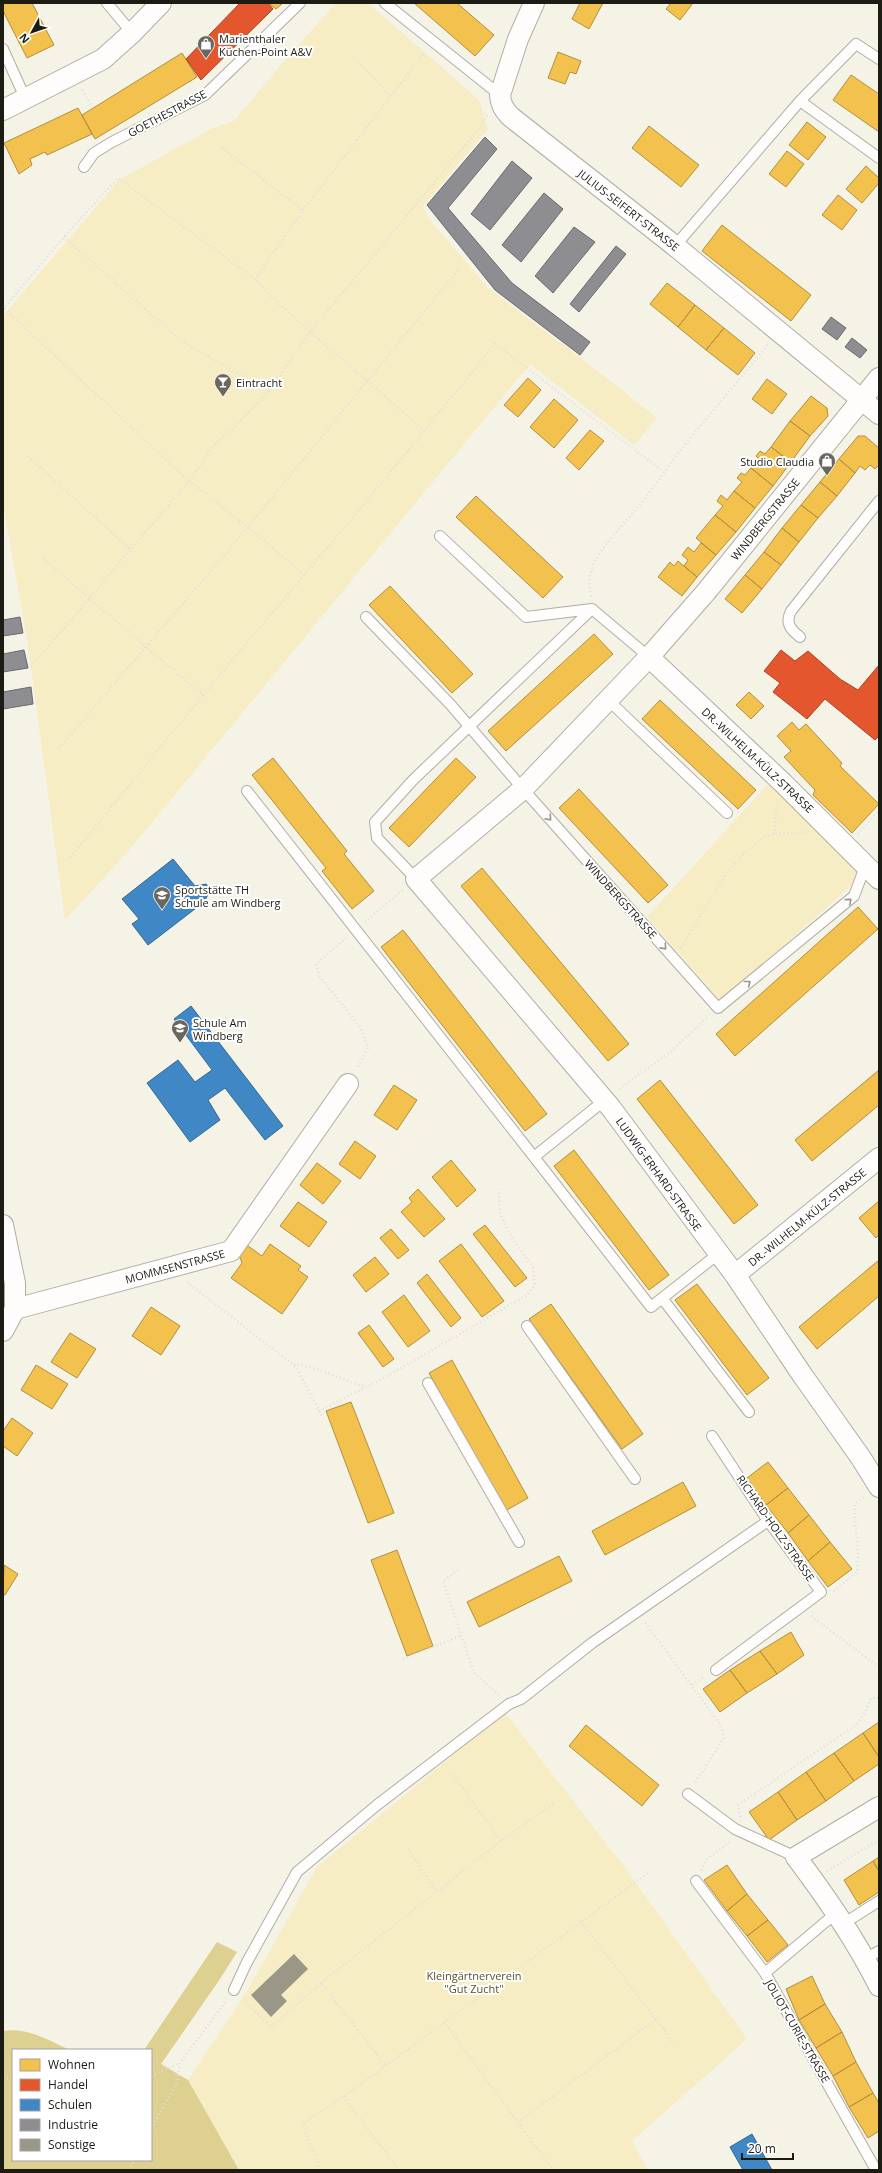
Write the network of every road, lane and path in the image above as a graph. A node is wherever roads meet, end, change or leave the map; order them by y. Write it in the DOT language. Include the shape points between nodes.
graph roads {
  1 [pos="107,3"];
  2 [pos="160,3"];
  3 [pos="300,3"];
  4 [pos="385,3"];
  5 [pos="534,3"];
  6 [pos="132,33"];
  7 [pos="434,41"];
  8 [pos="3,49"];
  9 [pos="352,56"];
  10 [pos="879,59"];
  11 [pos="74,75"];
  12 [pos="500,95"];
  13 [pos="391,96"];
  14 [pos="26,100"];
  15 [pos="800,101"];
  16 [pos="93,108"];
  17 [pos="3,110"];
  18 [pos="222,148"];
  19 [pos="879,158"];
  20 [pos="84,167"];
  21 [pos="303,210"];
  22 [pos="64,237"];
  23 [pos="675,246"];
  24 [pos="459,269"];
  25 [pos="255,278"];
  26 [pos="4,309"];
  27 [pos="310,332"];
  28 [pos="778,333"];
  29 [pos="879,378"];
  30 [pos="366,382"];
  31 [pos="269,391"];
  32 [pos="862,399"];
  33 [pos="879,414"];
  34 [pos="423,430"];
  35 [pos="28,456"];
  36 [pos="664,472"];
  37 [pos="189,481"];
  38 [pos="879,501"];
  39 [pos="248,527"];
  40 [pos="440,536"];
  41 [pos="130,549"];
  42 [pos="43,558"];
  43 [pos="304,575"];
  44 [pos="88,598"];
  45 [pos="592,608"];
  46 [pos="366,617"];
  47 [pos="800,637"];
  48 [pos="146,647"];
  49 [pos="649,657"];
  50 [pos="31,667"];
  51 [pos="203,695"];
  52 [pos="608,700"];
  53 [pos="469,725"];
  54 [pos="59,748"];
  55 [pos="783,783"];
  56 [pos="523,789"];
  57 [pos="247,791"];
  58 [pos="879,810"];
  59 [pos="728,813"];
  60 [pos="824,823"];
  61 [pos="774,834"];
  62 [pos="845,845"];
  63 [pos="69,859"];
  64 [pos="872,872"];
  65 [pos="416,879"];
  66 [pos="355,931"];
  67 [pos="674,958"];
  68 [pos="718,1008"];
  69 [pos="348,1084"];
  70 [pos="605,1100"];
  71 [pos="534,1157"];
  72 [pos="879,1158"];
  73 [pos="499,1189"];
  74 [pos="3,1225"];
  75 [pos="718,1254"];
  76 [pos="168,1267"];
  77 [pos="735,1275"];
  78 [pos="662,1298"];
  79 [pos="15,1309"];
  80 [pos="527,1326"];
  81 [pos="3,1331"];
  82 [pos="292,1364"];
  83 [pos="428,1384"];
  84 [pos="366,1387"];
  85 [pos="319,1411"];
  86 [pos="749,1412"];
  87 [pos="322,1416"];
  88 [pos="712,1436"];
  89 [pos="635,1479"];
  90 [pos="879,1487"];
  91 [pos="768,1520"];
  92 [pos="519,1542"];
  93 [pos="458,1570"];
  94 [pos="821,1592"];
  95 [pos="799,1608"];
  96 [pos="637,1613"];
  97 [pos="460,1636"];
  98 [pos="403,1659"];
  99 [pos="879,1667"];
  100 [pos="716,1670"];
  101 [pos="879,1698"];
  102 [pos="509,1704"];
  103 [pos="453,1775"];
  104 [pos="688,1794"];
  105 [pos="553,1804"];
  106 [pos="879,1807"];
  107 [pos="742,1833"];
  108 [pos="879,1840"];
  109 [pos="501,1841"];
  110 [pos="408,1850"];
  111 [pos="796,1857"];
  112 [pos="648,1873"];
  113 [pos="813,1880"];
  114 [pos="696,1881"];
  115 [pos="437,1892"];
  116 [pos="879,1901"];
  117 [pos="839,1918"];
  118 [pos="580,1921"];
  119 [pos="872,1955"];
  120 [pos="765,1973"];
  121 [pos="321,1983"];
  122 [pos="879,1986"];
  123 [pos="234,1990"];
  124 [pos="656,2019"];
  125 [pos="444,2022"];
  126 [pos="674,2044"];
  127 [pos="180,2063"];
  128 [pos="385,2065"];
  129 [pos="152,2076"];
  130 [pos="343,2097"];
  131 [pos="517,2123"];
  132 [pos="152,2127"];
  133 [pos="134,2161"];
  134 [pos="129,2170"];
  135 [pos="321,2170"];
  136 [pos="399,2170"];
  137 [pos="553,2170"];
  138 [pos="876,2170"];
  1 -- 6 [label="lane"];
  2 -- 6 [label="street"];
  3 -- 20 [label="lane, GOETHESTRASSE" via="205,95 112,142 94,153"];
  4 -- 7 [label="lane, JULIUS-SEIFERT-STRASSE"];
  5 -- 12 [label="street" via="518,39"];
  6 -- 11 [label="street" via="103,59"];
  7 -- 12 [label="lane, JULIUS-SEIFERT-STRASSE"];
  7 -- 13 [label="path"];
  8 -- 14 [label="lane"];
  9 -- 13 [label="path"];
  10 -- 15 [label="lane" via="856,44"];
  11 -- 14 [label="street"];
  11 -- 16 [label="path"];
  12 -- 23 [label="street, JULIUS-SEIFERT-STRASSE" via="500,103 511,117"];
  12 -- 27 [label="path" via="477,131"];
  13 -- 21 [label="path"];
  14 -- 17 [label="street"];
  15 -- 19 [label="lane"];
  15 -- 23 [label="lane"];
  18 -- 21 [label="path"];
  21 -- 25 [label="path"];
  22 -- 25 [label="path" via="118,178"];
  22 -- 26 [label="path"];
  22 -- 31 [label="path" via="181,341"];
  23 -- 28 [label="street, JULIUS-SEIFERT-STRASSE"];
  24 -- 30 [label="path"];
  25 -- 27 [label="path"];
  26 -- 37 [label="path"];
  27 -- 30 [label="path"];
  27 -- 31 [label="path"];
  28 -- 32 [label="street, JULIUS-SEIFERT-STRASSE"];
  28 -- 36 [label="path"];
  29 -- 32 [label="street, WINDBERGSTRASSE"];
  30 -- 34 [label="path"];
  30 -- 39 [label="path"];
  31 -- 37 [label="path" via="214,445"];
  32 -- 33 [label="street, JULIUS-SEIFERT-STRASSE"];
  32 -- 49 [label="street, WINDBERGSTRASSE" via="706,592"];
  34 -- 36 [label="path" via="495,344"];
  34 -- 43 [label="path"];
  35 -- 41 [label="path"];
  36 -- 45 [label="path" via="594,562 590,579"];
  37 -- 39 [label="path"];
  37 -- 41 [label="path"];
  38 -- 47 [label="lane" via="792,611 788,619 789,626"];
  39 -- 43 [label="path"];
  39 -- 48 [label="path"];
  40 -- 45 [label="lane" via="526,617"];
  41 -- 44 [label="path"];
  42 -- 44 [label="path"];
  43 -- 51 [label="path"];
  44 -- 48 [label="path"];
  44 -- 50 [label="path"];
  45 -- 49 [label="lane"];
  45 -- 53 [label="lane"];
  46 -- 53 [label="lane, WINDBERGSTRASSE"];
  48 -- 51 [label="path"];
  48 -- 54 [label="path"];
  49 -- 52 [label="street, WINDBERGSTRASSE"];
  49 -- 55 [label="street, DR.-WILHELM-KÜLZ-STRASSE"];
  51 -- 63 [label="path"];
  52 -- 56 [label="street, WINDBERGSTRASSE"];
  52 -- 59 [label="lane"];
  53 -- 56 [label="lane, WINDBERGSTRASSE"];
  53 -- 65 [label="lane" via="375,822 377,838"];
  55 -- 60 [label="street, DR.-WILHELM-KÜLZ-STRASSE"];
  55 -- 61 [label="path" via="775,808"];
  56 -- 65 [label="street, WINDBERGSTRASSE"];
  56 -- 67 [label="lane, WINDBERGSTRASSE, one-way"];
  57 -- 66 [label="lane"];
  58 -- 62 [label="path"];
  60 -- 61 [label="path" via="816,831"];
  60 -- 62 [label="street, DR.-WILHELM-KÜLZ-STRASSE"];
  61 -- 67 [label="path" via="764,837 727,872 693,931"];
  62 -- 64 [label="street, DR.-WILHELM-KÜLZ-STRASSE"];
  68 -- 64 [label="lane, DR.-WILHELM-KÜLZ-STRASSE, one-way" via="854,896"];
  65 -- 66 [label="path"];
  65 -- 70 [label="street, LUDWIG-ERHARD-STRASSE"];
  66 -- 69 [label="path" via="316,964 320,977 361,1028 368,1048"];
  66 -- 71 [label="lane"];
  67 -- 68 [label="lane, WINDBERGSTRASSE"];
  68 -- 70 [label="path" via="670,1052"];
  69 -- 76 [label="street, MOMMSENSTRASSE" via="230,1251"];
  70 -- 71 [label="lane"];
  70 -- 75 [label="street, LUDWIG-ERHARD-STRASSE"];
  71 -- 78 [label="lane" via="651,1307"];
  72 -- 77 [label="street, DR.-WILHELM-KÜLZ-STRASSE"];
  73 -- 84 [label="path" via="500,1214 511,1236 533,1268 535,1285 515,1303"];
  74 -- 79 [label="street" via="15,1284"];
  75 -- 77 [label="street, LUDWIG-ERHARD-STRASSE"];
  75 -- 78 [label="lane"];
  76 -- 79 [label="street, MOMMSENSTRASSE"];
  76 -- 82 [label="path"];
  77 -- 90 [label="street, LUDWIG-ERHARD-STRASSE"];
  78 -- 86 [label="lane"];
  79 -- 81 [label="street"];
  80 -- 89 [label="lane"];
  82 -- 84 [label="path"];
  82 -- 85 [label="path"];
  83 -- 92 [label="lane"];
  84 -- 85 [label="path"];
  85 -- 87 [label="path"];
  88 -- 91 [label="lane, RICHARD-HOLZ-STRASSE"];
  90 -- 94 [label="path" via="855,1504 857,1572 830,1595"];
  91 -- 94 [label="lane, RICHARD-HOLZ-STRASSE"];
  91 -- 96 [label="lane"];
  93 -- 97 [label="path" via="443,1581"];
  94 -- 95 [label="lane, RICHARD-HOLZ-STRASSE"];
  95 -- 99 [label="path"];
  95 -- 100 [label="lane, RICHARD-HOLZ-STRASSE"];
  96 -- 102 [label="lane" via="592,1643 521,1699"];
  96 -- 104 [label="path" via="720,1724 724,1738"];
  97 -- 98 [label="path"];
  97 -- 102 [label="path" via="474,1673"];
  101 -- 107 [label="path" via="871,1698 865,1713 856,1725 738,1805"];
  102 -- 123 [label="lane" via="377,1805 297,1872"];
  103 -- 109 [label="path"];
  104 -- 107 [label="lane"];
  105 -- 109 [label="path"];
  106 -- 111 [label="street"];
  107 -- 111 [label="lane"];
  107 -- 114 [label="path" via="707,1859"];
  108 -- 113 [label="path"];
  109 -- 115 [label="path"];
  110 -- 115 [label="path"];
  111 -- 113 [label="street"];
  112 -- 118 [label="path"];
  113 -- 117 [label="street"];
  114 -- 120 [label="lane"];
  115 -- 121 [label="path"];
  116 -- 117 [label="lane, JOLIOT-CURIE-STRASSE"];
  117 -- 119 [label="street"];
  117 -- 120 [label="lane, JOLIOT-CURIE-STRASSE"];
  118 -- 124 [label="path"];
  118 -- 125 [label="path"];
  119 -- 122 [label="street"];
  120 -- 138 [label="lane, JOLIOT-CURIE-STRASSE"];
  121 -- 123 [label="path" via="272,2027"];
  121 -- 128 [label="path"];
  123 -- 127 [label="path"];
  124 -- 126 [label="path"];
  124 -- 131 [label="path"];
  125 -- 128 [label="path"];
  125 -- 131 [label="path"];
  127 -- 129 [label="path"];
  127 -- 132 [label="path" via="178,2080"];
  128 -- 130 [label="path"];
  130 -- 135 [label="path" via="302,2124"];
  130 -- 136 [label="path"];
  131 -- 137 [label="path"];
  133 -- 134 [label="path"];
}
